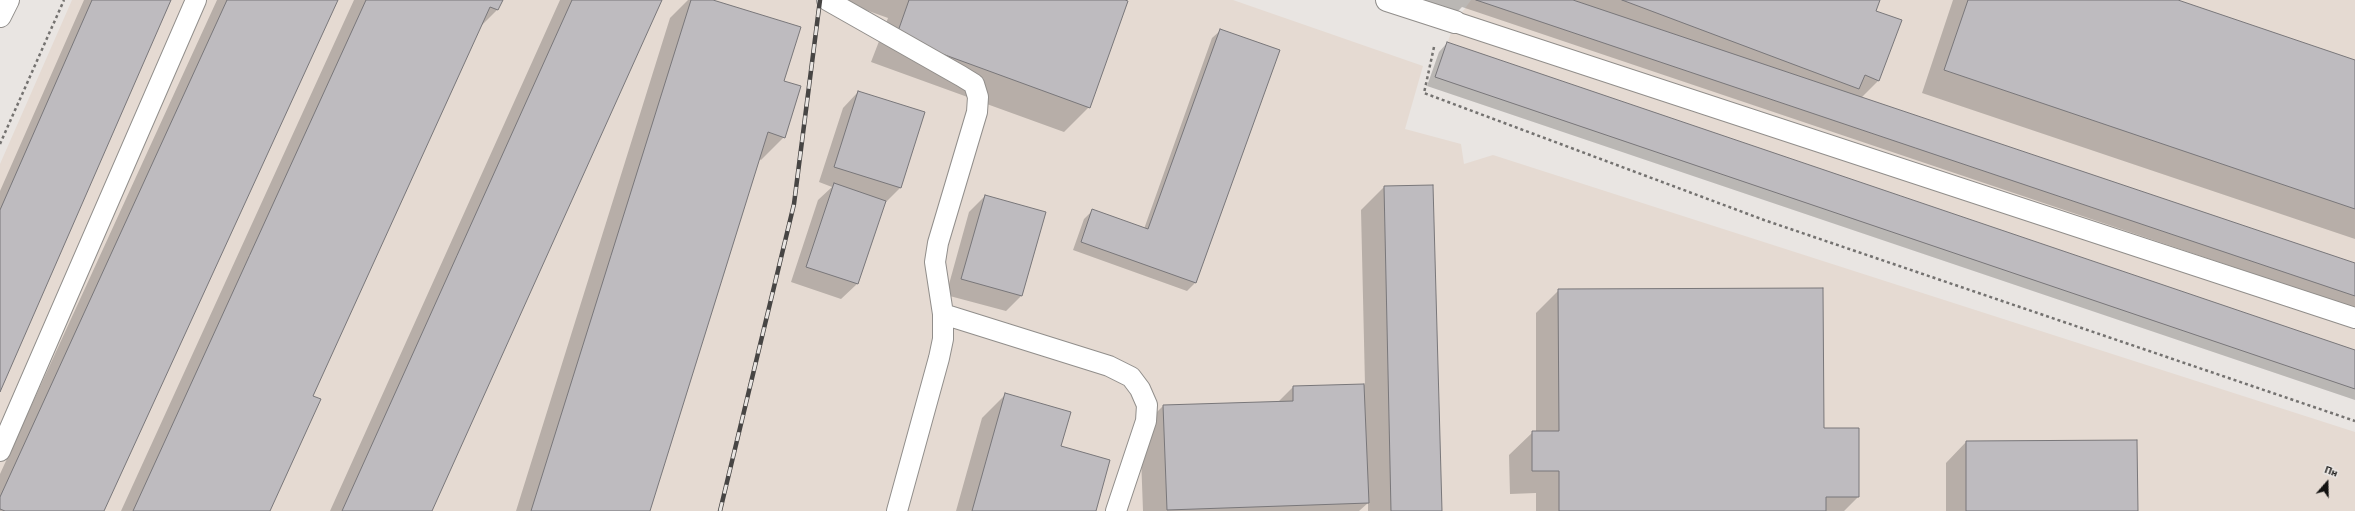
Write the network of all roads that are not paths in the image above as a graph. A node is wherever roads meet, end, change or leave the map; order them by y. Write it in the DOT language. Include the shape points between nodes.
graph roads {
  1 [pos="8,0"];
  2 [pos="196,0"];
  3 [pos="827,0"];
  4 [pos="1387,0"];
  5 [pos="0,16"];
  6 [pos="1448,20"];
  7 [pos="943,314"];
  8 [pos="2355,318"];
  9 [pos="0,451"];
  10 [pos="896,511"];
  11 [pos="1116,511"];
  1 -- 5 [label="street"];
  2 -- 9 [label="lane"];
  3 -- 7 [label="lane" via="974,84 978,97 977,112 938,243 935,262"];
  4 -- 6 [label="street"];
  6 -- 8 [label="lane"];
  7 -- 10 [label="lane" via="939,358"];
  7 -- 11 [label="lane" via="1109,366 1131,377 1140,389 1147,406 1146,421"];
}
